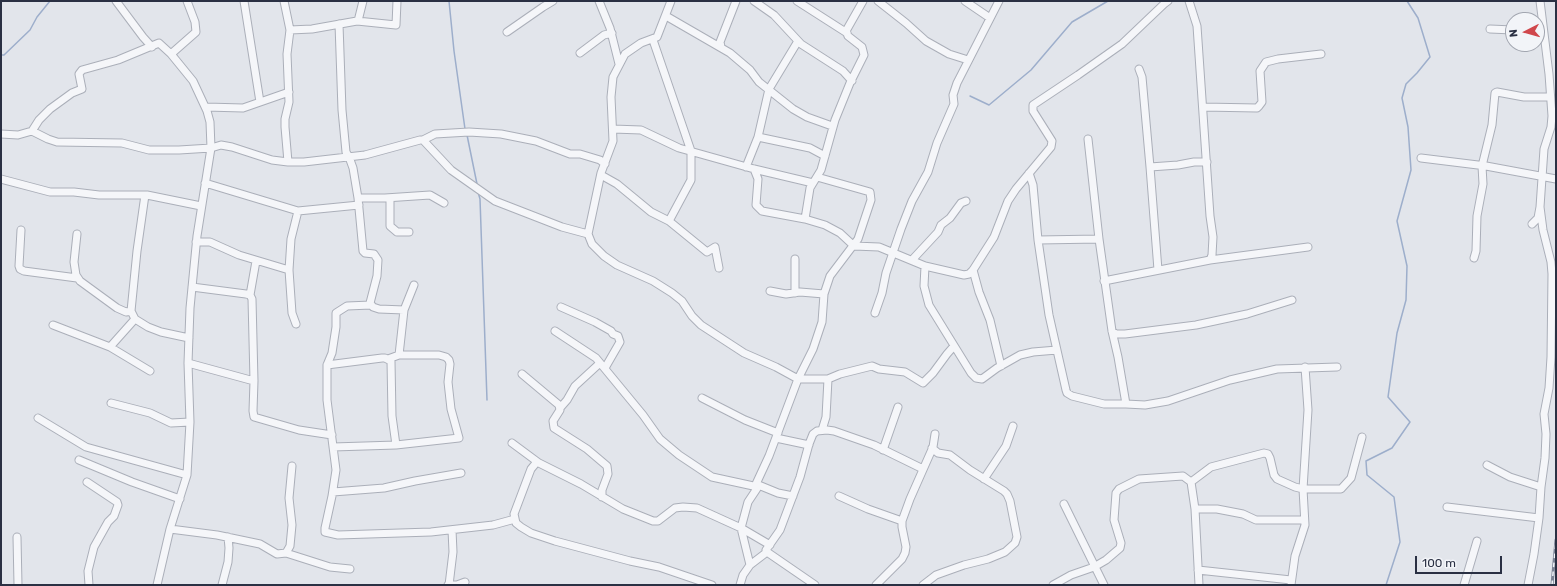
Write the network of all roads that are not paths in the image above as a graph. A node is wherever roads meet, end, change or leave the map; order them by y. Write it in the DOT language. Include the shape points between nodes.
graph roads {
  1 [pos="116,1"];
  2 [pos="187,1"];
  3 [pos="244,1"];
  4 [pos="284,1"];
  5 [pos="364,1"];
  6 [pos="398,1"];
  7 [pos="554,1"];
  8 [pos="599,1"];
  9 [pos="671,1"];
  10 [pos="736,1"];
  11 [pos="754,1"];
  12 [pos="797,1"];
  13 [pos="863,1"];
  14 [pos="878,1"];
  15 [pos="964,1"];
  16 [pos="999,1"];
  17 [pos="1168,1"];
  18 [pos="1189,1"];
  19 [pos="1540,1"];
  20 [pos="1540,12"];
  21 [pos="666,16"];
  22 [pos="990,18"];
  23 [pos="358,21"];
  24 [pos="339,24"];
  25 [pos="1490,29"];
  26 [pos="290,30"];
  27 [pos="1505,30"];
  28 [pos="507,32"];
  29 [pos="612,33"];
  30 [pos="847,34"];
  31 [pos="653,40"];
  32 [pos="798,41"];
  33 [pos="152,46"];
  34 [pos="1545,46"];
  35 [pos="721,47"];
  36 [pos="580,53"];
  37 [pos="171,54"];
  38 [pos="1321,54"];
  39 [pos="968,60"];
  40 [pos="619,64"];
  41 [pos="1139,69"];
  42 [pos="852,81"];
  43 [pos="769,89"];
  44 [pos="289,92"];
  45 [pos="1550,97"];
  46 [pos="260,102"];
  47 [pos="206,107"];
  48 [pos="1203,107"];
  49 [pos="832,126"];
  50 [pos="613,129"];
  51 [pos="32,131"];
  52 [pos="1,134"];
  53 [pos="758,137"];
  54 [pos="1088,139"];
  55 [pos="423,140"];
  56 [pos="210,148"];
  57 [pos="691,151"];
  58 [pos="825,156"];
  59 [pos="349,157"];
  60 [pos="1420,158"];
  61 [pos="288,162"];
  62 [pos="1207,162"];
  63 [pos="605,164"];
  64 [pos="1482,166"];
  65 [pos="746,167"];
  66 [pos="1150,167"];
  67 [pos="754,169"];
  68 [pos="1029,173"];
  69 [pos="601,175"];
  70 [pos="1543,176"];
  71 [pos="1,179"];
  72 [pos="1556,179"];
  73 [pos="815,180"];
  74 [pos="205,183"];
  75 [pos="145,195"];
  76 [pos="390,198"];
  77 [pos="966,200"];
  78 [pos="358,202"];
  79 [pos="444,203"];
  80 [pos="201,206"];
  81 [pos="1540,207"];
  82 [pos="298,211"];
  83 [pos="806,219"];
  84 [pos="669,222"];
  85 [pos="1532,224"];
  86 [pos="21,230"];
  87 [pos="409,232"];
  88 [pos="77,234"];
  89 [pos="588,234"];
  90 [pos="1099,239"];
  91 [pos="1038,240"];
  92 [pos="196,242"];
  93 [pos="854,246"];
  94 [pos="1308,247"];
  95 [pos="893,252"];
  96 [pos="1474,258"];
  97 [pos="795,259"];
  98 [pos="912,260"];
  99 [pos="1210,260"];
  100 [pos="256,261"];
  101 [pos="925,266"];
  102 [pos="719,268"];
  103 [pos="289,270"];
  104 [pos="973,270"];
  105 [pos="1158,270"];
  106 [pos="78,278"];
  107 [pos="1104,281"];
  108 [pos="414,285"];
  109 [pos="192,287"];
  110 [pos="770,291"];
  111 [pos="795,294"];
  112 [pos="824,294"];
  113 [pos="250,296"];
  114 [pos="1292,300"];
  115 [pos="371,305"];
  116 [pos="561,307"];
  117 [pos="404,310"];
  118 [pos="131,312"];
  119 [pos="875,313"];
  120 [pos="135,319"];
  121 [pos="53,324"];
  122 [pos="296,324"];
  123 [pos="555,331"];
  124 [pos="1112,331"];
  125 [pos="189,338"];
  126 [pos="954,346"];
  127 [pos="110,347"];
  128 [pos="1057,350"];
  129 [pos="399,355"];
  130 [pos="388,359"];
  131 [pos="188,363"];
  132 [pos="327,364"];
  133 [pos="602,365"];
  134 [pos="1001,366"];
  135 [pos="1336,367"];
  136 [pos="1305,368"];
  137 [pos="150,371"];
  138 [pos="522,374"];
  139 [pos="798,379"];
  140 [pos="828,379"];
  141 [pos="254,381"];
  142 [pos="702,398"];
  143 [pos="111,404"];
  144 [pos="1126,404"];
  145 [pos="898,407"];
  146 [pos="560,408"];
  147 [pos="38,418"];
  148 [pos="190,422"];
  149 [pos="1013,426"];
  150 [pos="822,430"];
  151 [pos="935,434"];
  152 [pos="332,435"];
  153 [pos="777,435"];
  154 [pos="1362,437"];
  155 [pos="512,443"];
  156 [pos="396,445"];
  157 [pos="809,445"];
  158 [pos="334,447"];
  159 [pos="932,448"];
  160 [pos="883,450"];
  161 [pos="78,460"];
  162 [pos="539,463"];
  163 [pos="1486,465"];
  164 [pos="292,466"];
  165 [pos="923,469"];
  166 [pos="461,474"];
  167 [pos="187,475"];
  168 [pos="984,479"];
  169 [pos="87,482"];
  170 [pos="1191,482"];
  171 [pos="757,485"];
  172 [pos="1541,487"];
  173 [pos="1303,490"];
  174 [pos="333,492"];
  175 [pos="793,496"];
  176 [pos="839,496"];
  177 [pos="602,497"];
  178 [pos="180,500"];
  179 [pos="1064,504"];
  180 [pos="1447,507"];
  181 [pos="1195,509"];
  182 [pos="1539,518"];
  183 [pos="514,519"];
  184 [pos="1304,520"];
  185 [pos="902,521"];
  186 [pos="170,528"];
  187 [pos="741,528"];
  188 [pos="452,530"];
  189 [pos="17,537"];
  190 [pos="228,537"];
  191 [pos="1477,541"];
  192 [pos="769,548"];
  193 [pos="286,553"];
  194 [pos="750,565"];
  195 [pos="1094,566"];
  196 [pos="350,568"];
  197 [pos="1198,570"];
  198 [pos="465,582"];
  199 [pos="1291,583"];
  200 [pos="18,585"];
  201 [pos="89,585"];
  202 [pos="158,585"];
  203 [pos="222,585"];
  204 [pos="448,585"];
  205 [pos="712,585"];
  206 [pos="740,585"];
  207 [pos="815,585"];
  208 [pos="876,585"];
  209 [pos="923,585"];
  210 [pos="1053,585"];
  211 [pos="1104,585"];
  212 [pos="1199,585"];
  213 [pos="1464,585"];
  214 [pos="1528,585"];
  1 -- 33 [label="street"];
  2 -- 37 [label="street" via="196,32"];
  3 -- 46 [label="street"];
  4 -- 26 [label="street"];
  5 -- 23 [label="street"];
  6 -- 23 [label="street" via="396,25"];
  7 -- 28 [label="street"];
  8 -- 29 [label="street"];
  9 -- 21 [label="street"];
  10 -- 35 [label="street" via="720,42"];
  11 -- 32 [label="street" via="774,15"];
  12 -- 30 [label="street"];
  13 -- 30 [label="street" via="848,27"];
  14 -- 39 [label="street" via="926,41 948,54"];
  15 -- 22 [label="street"];
  16 -- 22 [label="street"];
  17 -- 68 [label="street" via="1122,44 1032,105 1052,144"];
  18 -- 48 [label="street" via="1197,26"];
  19 -- 20 [label="street"];
  21 -- 31 [label="street" via="659,34"];
  21 -- 35 [label="street"];
  22 -- 39 [label="street"];
  23 -- 24 [label="street"];
  24 -- 26 [label="street"];
  24 -- 59 [label="street" via="342,117 346,152"];
  25 -- 27 [label="street"];
  26 -- 44 [label="street" via="287,54"];
  29 -- 36 [label="street" via="604,35"];
  29 -- 40 [label="street"];
  30 -- 42 [label="street" via="864,50 863,59"];
  31 -- 40 [label="street" via="632,49 625,54"];
  31 -- 57 [label="street"];
  32 -- 42 [label="street" via="842,71"];
  32 -- 43 [label="street"];
  33 -- 37 [label="street" via="159,43"];
  33 -- 51 [label="street" via="118,60 80,71 82,89 50,108"];
  34 -- 45 [label="street"];
  35 -- 43 [label="street" via="747,67 756,79"];
  37 -- 47 [label="street" via="193,81"];
  38 -- 48 [label="street" via="1266,62 1260,71 1262,102 1259,106"];
  39 -- 95 [label="street" via="955,88 954,104 928,172 912,201"];
  40 -- 50 [label="street" via="611,86"];
  41 -- 66 [label="street" via="1142,77"];
  42 -- 49 [label="street"];
  43 -- 49 [label="street" via="801,114"];
  43 -- 53 [label="street"];
  44 -- 46 [label="street"];
  44 -- 61 [label="street" via="285,127"];
  45 -- 64 [label="street" via="1495,93 1492,125"];
  45 -- 70 [label="street" via="1552,116 1544,149"];
  46 -- 47 [label="street" via="238,109"];
  47 -- 56 [label="street" via="210,122"];
  48 -- 62 [label="street"];
  49 -- 58 [label="street"];
  50 -- 57 [label="street" via="642,130"];
  50 -- 63 [label="street" via="613,141"];
  51 -- 52 [label="street" via="18,135"];
  51 -- 56 [label="street" via="63,143 122,143 148,150"];
  53 -- 58 [label="street" via="810,148"];
  53 -- 65 [label="street"];
  54 -- 90 [label="street"];
  55 -- 59 [label="street"];
  55 -- 63 [label="street" via="435,134 501,134 536,141 570,154 600,160"];
  55 -- 89 [label="street" via="451,170 494,201 556,225"];
  56 -- 61 [label="street" via="221,145"];
  56 -- 74 [label="street"];
  57 -- 65 [label="street"];
  57 -- 84 [label="street" via="691,180"];
  58 -- 73 [label="street" via="822,170"];
  59 -- 61 [label="street"];
  59 -- 78 [label="street"];
  60 -- 64 [label="street"];
  62 -- 66 [label="street"];
  62 -- 99 [label="street" via="1214,243"];
  63 -- 69 [label="street"];
  64 -- 70 [label="street"];
  64 -- 96 [label="street" via="1483,184 1477,216"];
  65 -- 67 [label="street"];
  66 -- 105 [label="street"];
  67 -- 73 [label="street"];
  67 -- 83 [label="street" via="758,179 756,205 759,209"];
  68 -- 91 [label="street" via="1033,185"];
  68 -- 104 [label="street" via="1008,201 994,237"];
  69 -- 84 [label="street" via="617,184 651,212"];
  69 -- 89 [label="street"];
  70 -- 72 [label="street"];
  70 -- 81 [label="street"];
  71 -- 75 [label="street" via="50,192"];
  73 -- 83 [label="street" via="808,196"];
  73 -- 93 [label="street" via="870,192 871,200 861,233"];
  74 -- 80 [label="street"];
  74 -- 82 [label="street"];
  75 -- 80 [label="street"];
  75 -- 118 [label="street"];
  76 -- 78 [label="street"];
  76 -- 79 [label="street" via="430,195"];
  76 -- 87 [label="street" via="390,226 397,232"];
  77 -- 98 [label="street"];
  78 -- 82 [label="street"];
  78 -- 115 [label="street" via="363,251 374,254 378,260"];
  80 -- 92 [label="street"];
  81 -- 85 [label="street" via="1538,218"];
  81 -- 172 [label="street" via="1552,274 1551,357 1544,414 1546,458"];
  82 -- 103 [label="street" via="291,239"];
  83 -- 93 [label="street" via="833,228"];
  84 -- 102 [label="street" via="707,252 715,247"];
  86 -- 106 [label="street" via="20,269"];
  88 -- 106 [label="street" via="74,262"];
  89 -- 139 [label="street" via="595,247 611,261 653,281 677,296 696,321 706,329 751,357"];
  90 -- 91 [label="street"];
  90 -- 107 [label="street"];
  91 -- 128 [label="street"];
  92 -- 100 [label="street" via="210,242"];
  92 -- 109 [label="street"];
  93 -- 95 [label="street" via="874,246"];
  93 -- 112 [label="street" via="834,269"];
  94 -- 99 [label="street"];
  95 -- 98 [label="street"];
  95 -- 119 [label="street"];
  97 -- 111 [label="street"];
  98 -- 101 [label="street"];
  99 -- 105 [label="street"];
  100 -- 103 [label="street"];
  100 -- 113 [label="street"];
  101 -- 104 [label="street" via="964,274 969,274"];
  101 -- 126 [label="street" via="924,286 928,305"];
  103 -- 122 [label="street" via="292,313"];
  104 -- 134 [label="street" via="990,320"];
  105 -- 107 [label="street"];
  106 -- 118 [label="street" via="117,308"];
  107 -- 124 [label="street"];
  108 -- 117 [label="street"];
  109 -- 113 [label="street"];
  109 -- 125 [label="street"];
  110 -- 111 [label="street"];
  111 -- 112 [label="street"];
  112 -- 139 [label="street" via="822,322 813,349"];
  113 -- 141 [label="street" via="253,304"];
  114 -- 124 [label="street" via="1247,314 1196,325 1125,334 1116,334"];
  115 -- 117 [label="street" via="379,309"];
  115 -- 132 [label="street" via="348,306 336,313 333,346"];
  116 -- 133 [label="street" via="595,322 618,336 620,342"];
  117 -- 129 [label="street"];
  118 -- 120 [label="street"];
  120 -- 125 [label="street" via="156,330"];
  120 -- 127 [label="street"];
  121 -- 127 [label="street"];
  123 -- 133 [label="street" via="596,358"];
  124 -- 144 [label="street"];
  125 -- 131 [label="street"];
  126 -- 134 [label="street" via="976,378 982,379"];
  126 -- 140 [label="street" via="923,383 905,372 872,366"];
  127 -- 137 [label="street"];
  128 -- 134 [label="street" via="1025,353"];
  128 -- 144 [label="street" via="1069,394 1104,404"];
  129 -- 130 [label="street"];
  129 -- 156 [label="street" via="438,355 449,360 451,409 459,438"];
  130 -- 132 [label="street"];
  130 -- 156 [label="street" via="392,364 392,416"];
  131 -- 141 [label="street"];
  131 -- 148 [label="street"];
  132 -- 152 [label="street" via="327,400"];
  133 -- 146 [label="street" via="575,386"];
  133 -- 171 [label="street" via="660,439 679,455 712,477"];
  135 -- 136 [label="street"];
  136 -- 144 [label="street" via="1277,369 1230,380 1168,401 1145,405"];
  136 -- 173 [label="street" via="1308,410"];
  138 -- 146 [label="street"];
  139 -- 140 [label="street"];
  139 -- 153 [label="street"];
  140 -- 150 [label="street" via="826,417"];
  141 -- 152 [label="street" via="254,417 299,430"];
  142 -- 153 [label="street"];
  143 -- 148 [label="street" via="150,413 171,423"];
  145 -- 160 [label="street"];
  146 -- 177 [label="street" via="553,421 554,428 587,449 607,466 608,474"];
  147 -- 167 [label="street" via="86,447"];
  148 -- 167 [label="street"];
  149 -- 168 [label="street" via="1006,446"];
  150 -- 157 [label="street" via="813,434"];
  150 -- 160 [label="street" via="834,431"];
  151 -- 159 [label="street"];
  152 -- 158 [label="street"];
  153 -- 157 [label="street"];
  153 -- 171 [label="street"];
  154 -- 173 [label="street" via="1351,478 1341,488"];
  155 -- 162 [label="street"];
  156 -- 158 [label="street"];
  157 -- 175 [label="street"];
  158 -- 174 [label="street" via="336,470"];
  159 -- 165 [label="street"];
  159 -- 168 [label="street" via="938,453 950,455"];
  160 -- 165 [label="street"];
  161 -- 178 [label="street"];
  162 -- 177 [label="street"];
  162 -- 183 [label="street" via="531,469"];
  163 -- 172 [label="street" via="1510,477"];
  164 -- 193 [label="street" via="289,498 292,525 290,546"];
  165 -- 185 [label="street"];
  166 -- 174 [label="street" via="384,488"];
  167 -- 178 [label="street"];
  168 -- 209 [label="street" via="1008,494 1017,537 1015,543 1005,552 936,575"];
  169 -- 201 [label="street" via="118,505 94,547 88,571"];
  170 -- 173 [label="street" via="1211,467 1264,453 1268,454 1277,479"];
  170 -- 181 [label="street"];
  170 -- 195 [label="street" via="1183,476 1139,479 1119,489 1114,520 1121,543 1120,548"];
  171 -- 175 [label="street"];
  171 -- 187 [label="street" via="748,502"];
  172 -- 182 [label="street"];
  173 -- 184 [label="street"];
  174 -- 188 [label="street" via="325,528 328,534 366,535"];
  175 -- 192 [label="street" via="780,530"];
  176 -- 185 [label="street"];
  177 -- 187 [label="street" via="653,521 658,521 675,508 691,507"];
  178 -- 186 [label="street"];
  179 -- 195 [label="street"];
  180 -- 182 [label="street"];
  181 -- 184 [label="street" via="1217,509 1243,514 1256,520"];
  181 -- 197 [label="street"];
  182 -- 214 [label="street"];
  183 -- 188 [label="street" via="493,525"];
  183 -- 205 [label="street" via="530,533"];
  184 -- 199 [label="street"];
  185 -- 208 [label="street" via="906,553"];
  186 -- 190 [label="street"];
  186 -- 202 [label="street"];
  187 -- 192 [label="street"];
  187 -- 194 [label="street"];
  188 -- 204 [label="street" via="453,552"];
  189 -- 200 [label="street"];
  190 -- 193 [label="street" via="260,544 277,554"];
  190 -- 203 [label="street" via="228,562"];
  191 -- 213 [label="street"];
  192 -- 194 [label="street"];
  192 -- 207 [label="street"];
  193 -- 196 [label="street" via="330,567"];
  194 -- 206 [label="street"];
  195 -- 210 [label="street"];
  195 -- 211 [label="street"];
  197 -- 199 [label="street"];
  197 -- 212 [label="street"];
  198 -- 204 [label="street"];
}
